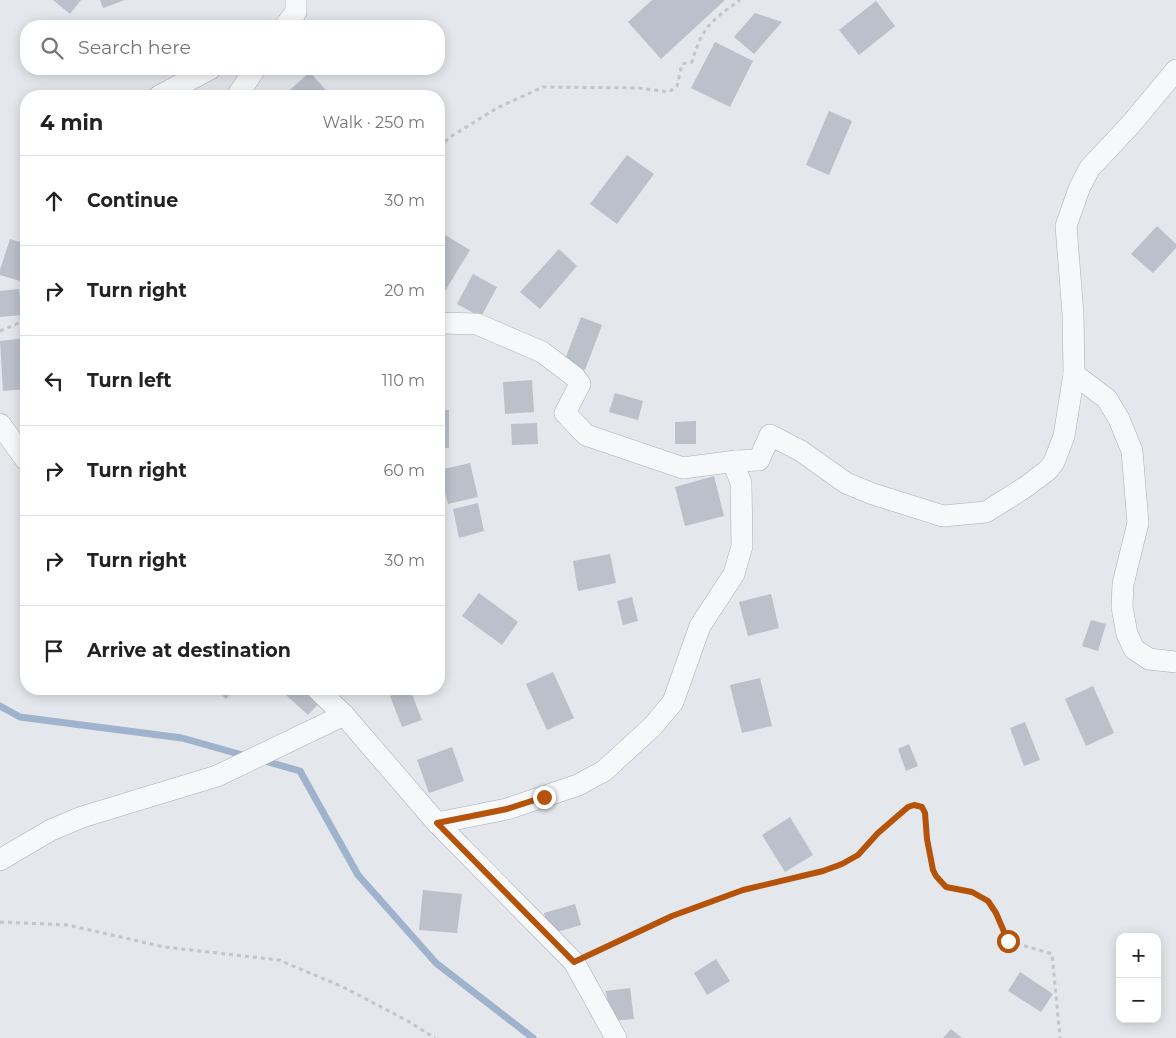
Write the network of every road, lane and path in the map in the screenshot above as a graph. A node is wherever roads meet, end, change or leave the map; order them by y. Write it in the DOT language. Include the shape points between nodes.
graph roads {
  1 [pos="296,0"];
  2 [pos="740,0"];
  3 [pos="290,20"];
  4 [pos="1176,70"];
  5 [pos="199,75"];
  6 [pos="251,75"];
  7 [pos="170,90"];
  8 [pos="241,90"];
  9 [pos="445,142"];
  10 [pos="20,323"];
  11 [pos="445,323"];
  12 [pos="0,331"];
  13 [pos="1074,374"];
  14 [pos="0,424"];
  15 [pos="20,452"];
  16 [pos="736,461"];
  17 [pos="1176,662"];
  18 [pos="323,695"];
  19 [pos="344,715"];
  20 [pos="437,823"];
  21 [pos="0,860"];
  22 [pos="0,922"];
  23 [pos="574,962"];
  24 [pos="435,1038"];
  25 [pos="616,1038"];
  26 [pos="1060,1038"];
  1 -- 3 [label="street" via="296,12"];
  2 -- 9 [label="path" via="713,19 698,41 692,62 682,64 677,86 669,92 639,88 542,87 497,108"];
  4 -- 13 [label="street" via="1089,169 1066,226"];
  5 -- 7 [label="street"];
  6 -- 8 [label="street"];
  10 -- 12 [label="path"];
  11 -- 16 [label="street" via="477,324 542,352 575,377 580,384 565,413 586,435 683,468"];
  13 -- 16 [label="street" via="1064,436 1054,462 1027,486 986,512 943,516 872,494 846,483 801,451 770,435 759,460"];
  13 -- 17 [label="street" via="1107,399 1132,451 1138,523 1123,584 1122,607 1127,634 1134,649 1149,659"];
  14 -- 15 [label="street"];
  16 -- 20 [label="street" via="741,483 742,546 734,574 700,626 673,702 653,726 604,771 578,785 507,809"];
  18 -- 19 [label="street"];
  19 -- 20 [label="street"];
  19 -- 21 [label="street" via="217,776 82,817 51,830"];
  20 -- 23 [label="street"];
  22 -- 24 [label="path" via="68,925 164,947 279,960 343,987"];
  23 -- 25 [label="street"];
  23 -- 26 [label="path" via="672,916 743,890 842,864 858,855 878,833 914,805 922,807 925,813 933,870 946,887 972,892 988,901 1008,941 1052,954"];
}
